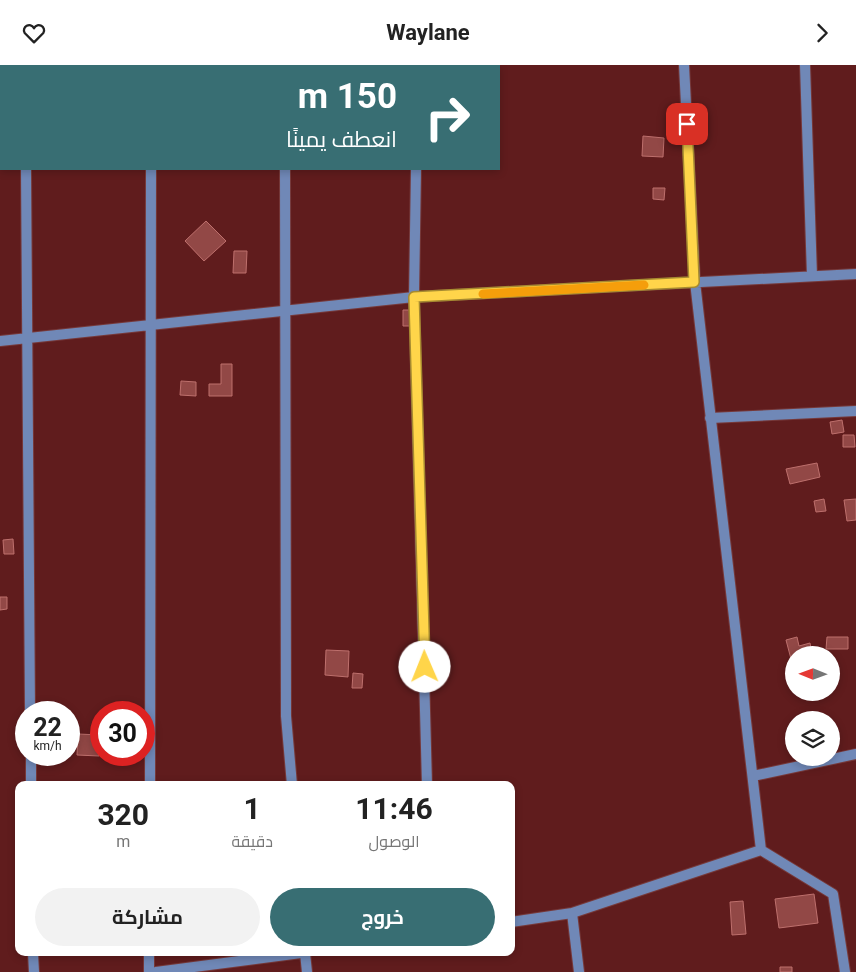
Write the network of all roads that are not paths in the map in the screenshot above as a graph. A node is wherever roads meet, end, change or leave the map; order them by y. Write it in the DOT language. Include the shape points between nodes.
graph roads {
  1 [pos="684,65"];
  2 [pos="805,65"];
  3 [pos="26,170"];
  4 [pos="151,170"];
  5 [pos="285,170"];
  6 [pos="416,170"];
  7 [pos="856,274"];
  8 [pos="812,276"];
  9 [pos="694,282"];
  10 [pos="414,297"];
  11 [pos="285,311"];
  12 [pos="151,325"];
  13 [pos="26,338"];
  14 [pos="0,341"];
  15 [pos="856,411"];
  16 [pos="710,418"];
  17 [pos="30,701"];
  18 [pos="856,755"];
  19 [pos="31,766"];
  20 [pos="753,775"];
  21 [pos="31,781"];
  22 [pos="150,781"];
  23 [pos="292,781"];
  24 [pos="427,781"];
  25 [pos="761,850"];
  26 [pos="572,913"];
  27 [pos="515,922"];
  28 [pos="33,956"];
  29 [pos="149,956"];
  30 [pos="278,956"];
  31 [pos="306,956"];
  32 [pos="34,972"];
  33 [pos="149,972"];
  34 [pos="156,972"];
  35 [pos="307,972"];
  36 [pos="579,972"];
  37 [pos="845,972"];
  1 -- 9 [label="street"];
  2 -- 8 [label="street"];
  3 -- 13 [label="street"];
  4 -- 12 [label="street"];
  5 -- 11 [label="street"];
  6 -- 10 [label="street"];
  7 -- 8 [label="street"];
  8 -- 9 [label="street"];
  9 -- 10 [label="street"];
  9 -- 16 [label="street"];
  10 -- 11 [label="street"];
  10 -- 24 [label="street"];
  11 -- 12 [label="street"];
  11 -- 23 [label="street" via="286,716"];
  12 -- 13 [label="street"];
  12 -- 22 [label="street"];
  13 -- 14 [label="street"];
  13 -- 17 [label="street"];
  15 -- 16 [label="street"];
  16 -- 20 [label="street"];
  18 -- 20 [label="street"];
  19 -- 21 [label="street"];
  20 -- 25 [label="street"];
  25 -- 26 [label="street"];
  25 -- 37 [label="street" via="834,894"];
  26 -- 27 [label="street"];
  26 -- 36 [label="street"];
  28 -- 32 [label="street"];
  29 -- 33 [label="street"];
  30 -- 34 [label="street"];
  31 -- 35 [label="street"];
}
